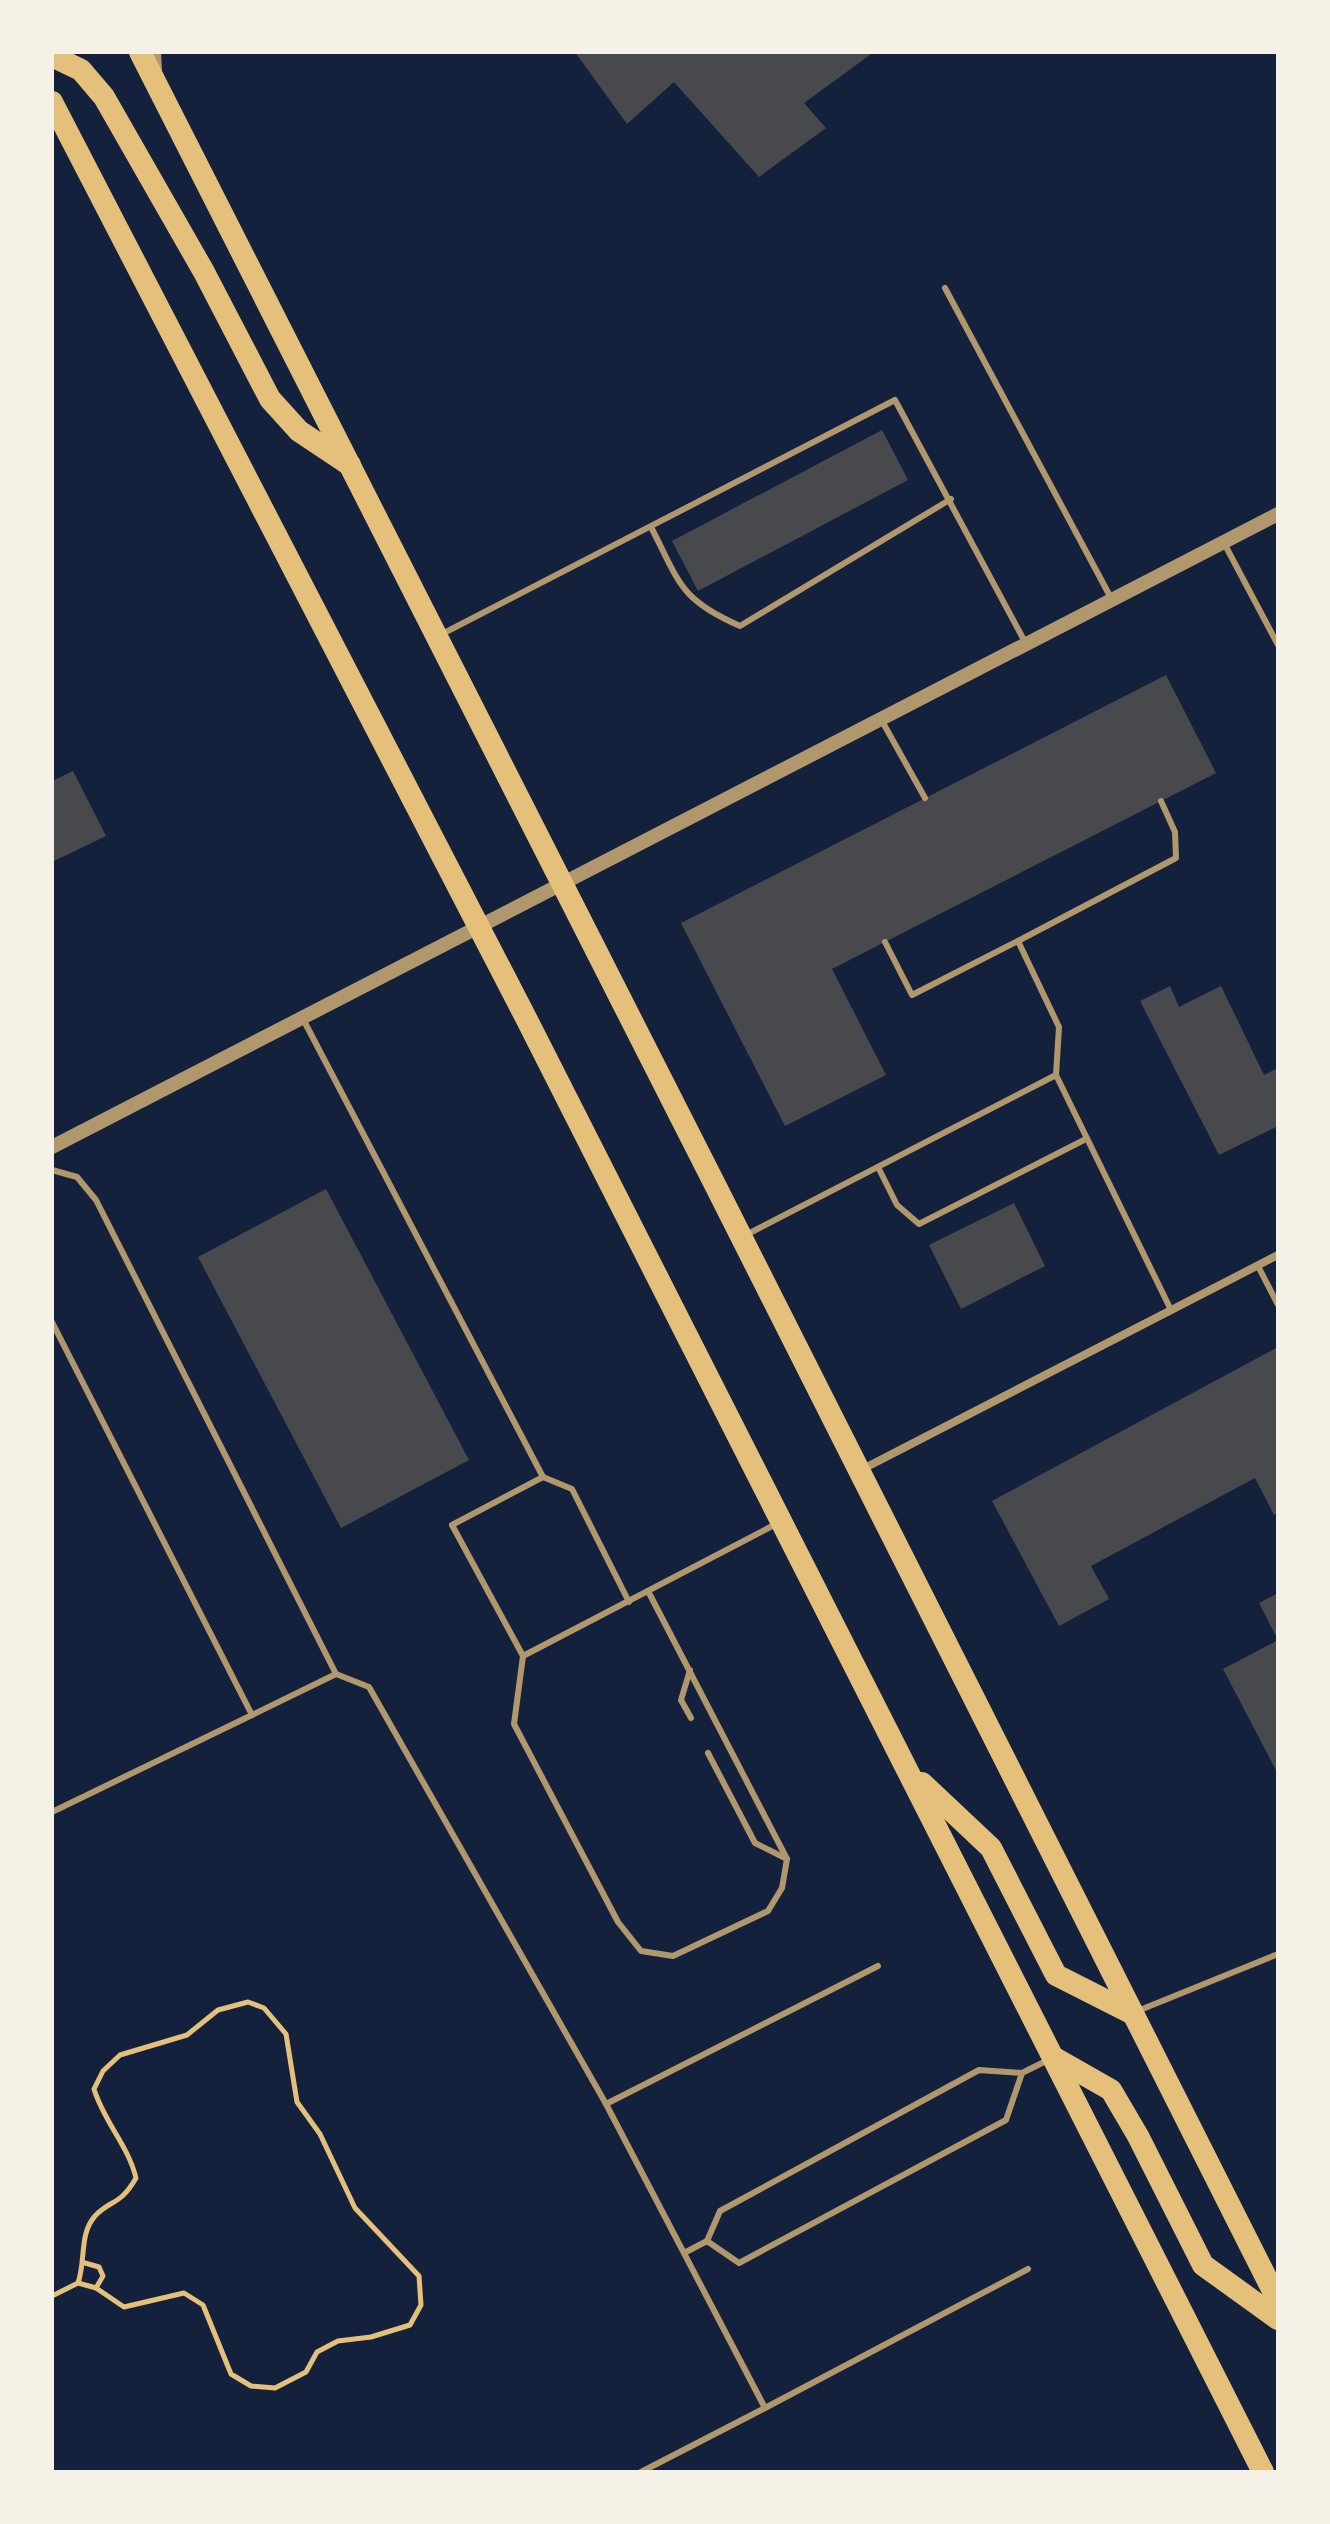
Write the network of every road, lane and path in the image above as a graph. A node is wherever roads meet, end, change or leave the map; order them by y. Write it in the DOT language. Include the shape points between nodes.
graph roads {
  1 [pos="140,52"];
  2 [pos="157,52"];
  3 [pos="52,56"];
  4 [pos="162,95"];
  5 [pos="52,102"];
  6 [pos="945,288"];
  7 [pos="354,468"];
  8 [pos="951,499"];
  9 [pos="1278,514"];
  10 [pos="651,527"];
  11 [pos="1224,543"];
  12 [pos="1113,601"];
  13 [pos="437,636"];
  14 [pos="1027,645"];
  15 [pos="1278,645"];
  16 [pos="882,721"];
  17 [pos="925,798"];
  18 [pos="1161,801"];
  19 [pos="562,886"];
  20 [pos="478,929"];
  21 [pos="1018,941"];
  22 [pos="885,942"];
  23 [pos="303,1019"];
  24 [pos="1056,1075"];
  25 [pos="1086,1139"];
  26 [pos="52,1147"];
  27 [pos="878,1167"];
  28 [pos="52,1170"];
  29 [pos="740,1239"];
  30 [pos="1278,1255"];
  31 [pos="1258,1266"];
  32 [pos="1278,1305"];
  33 [pos="1171,1310"];
  34 [pos="52,1322"];
  35 [pos="858,1472"];
  36 [pos="543,1477"];
  37 [pos="783,1521"];
  38 [pos="648,1591"];
  39 [pos="629,1602"];
  40 [pos="523,1656"];
  41 [pos="690,1670"];
  42 [pos="336,1674"];
  43 [pos="252,1715"];
  44 [pos="691,1718"];
  45 [pos="708,1753"];
  46 [pos="909,1771"];
  47 [pos="52,1812"];
  48 [pos="787,1859"];
  49 [pos="1278,1954"];
  50 [pos="878,1966"];
  51 [pos="1131,2013"];
  52 [pos="1053,2057"];
  53 [pos="1022,2073"];
  54 [pos="606,2104"];
  55 [pos="707,2241"];
  56 [pos="686,2252"];
  57 [pos="85,2263"];
  58 [pos="1028,2269"];
  59 [pos="78,2283"];
  60 [pos="96,2288"];
  61 [pos="52,2296"];
  62 [pos="1278,2301"];
  63 [pos="1278,2319"];
  64 [pos="765,2408"];
  65 [pos="641,2472"];
  66 [pos="1263,2472"];
  1 -- 4 [label="highway"];
  2 -- 4 [label="street"];
  3 -- 7 [label="highway" via="81,70 104,97 270,399 299,431"];
  4 -- 7 [label="highway"];
  5 -- 20 [label="highway"];
  6 -- 12 [label="lane"];
  7 -- 13 [label="highway"];
  8 -- 10 [label="lane" via="740,626 688,597"];
  8 -- 10 [label="lane" via="895,400"];
  8 -- 14 [label="lane"];
  9 -- 11 [label="street"];
  10 -- 13 [label="lane"];
  11 -- 12 [label="street"];
  11 -- 15 [label="lane"];
  12 -- 14 [label="street"];
  13 -- 19 [label="highway"];
  14 -- 16 [label="street"];
  16 -- 17 [label="lane"];
  16 -- 19 [label="street"];
  18 -- 21 [label="lane" via="1175,832 1176,858"];
  19 -- 20 [label="street"];
  19 -- 29 [label="highway"];
  20 -- 23 [label="street"];
  20 -- 37 [label="highway"];
  21 -- 22 [label="lane" via="912,995"];
  21 -- 24 [label="lane" via="1059,1027"];
  23 -- 26 [label="street"];
  23 -- 36 [label="lane"];
  24 -- 25 [label="lane"];
  24 -- 27 [label="lane"];
  25 -- 27 [label="lane" via="919,1224 897,1205"];
  25 -- 33 [label="lane"];
  27 -- 29 [label="lane"];
  28 -- 42 [label="lane" via="77,1177 96,1200"];
  29 -- 35 [label="highway"];
  30 -- 31 [label="street"];
  31 -- 32 [label="lane"];
  31 -- 33 [label="street"];
  33 -- 35 [label="street"];
  34 -- 43 [label="lane"];
  35 -- 51 [label="highway"];
  36 -- 39 [label="lane" via="572,1489"];
  36 -- 40 [label="lane" via="452,1525"];
  37 -- 38 [label="lane"];
  37 -- 46 [label="highway"];
  38 -- 39 [label="lane"];
  38 -- 41 [label="lane"];
  39 -- 40 [label="lane"];
  40 -- 48 [label="lane" via="514,1724 618,1922 641,1951 673,1956 768,1911 782,1888"];
  41 -- 44 [label="lane" via="681,1700"];
  41 -- 48 [label="lane"];
  42 -- 43 [label="lane"];
  42 -- 54 [label="lane" via="369,1687"];
  43 -- 47 [label="lane"];
  45 -- 48 [label="lane" via="755,1843"];
  46 -- 51 [label="highway" via="991,1848 1056,1975"];
  46 -- 52 [label="highway"];
  49 -- 51 [label="lane"];
  50 -- 54 [label="lane"];
  51 -- 62 [label="highway"];
  52 -- 53 [label="lane"];
  52 -- 63 [label="highway" via="1111,2090 1203,2265"];
  52 -- 66 [label="highway"];
  53 -- 55 [label="lane" via="979,2070 720,2211"];
  53 -- 55 [label="lane" via="1006,2120 739,2263"];
  54 -- 56 [label="lane"];
  55 -- 56 [label="lane"];
  56 -- 64 [label="lane"];
  57 -- 59 [label="path"];
  57 -- 60 [label="path" via="99,2267 103,2276"];
  57 -- 60 [label="path" via="82,2240 95,2216 125,2198 136,2178 131,2157 101,2114 94,2089 103,2071 120,2055 187,2035 218,2010 248,2002 264,2008 286,2034 297,2102 320,2134 355,2208 419,2276 421,2305 410,2325 338,2341 317,2352 306,2372 275,2388 251,2386 231,2374 203,2305 184,2293 124,2307"];
  58 -- 64 [label="lane"];
  59 -- 60 [label="path"];
  59 -- 61 [label="path"];
  64 -- 65 [label="lane"];
}
